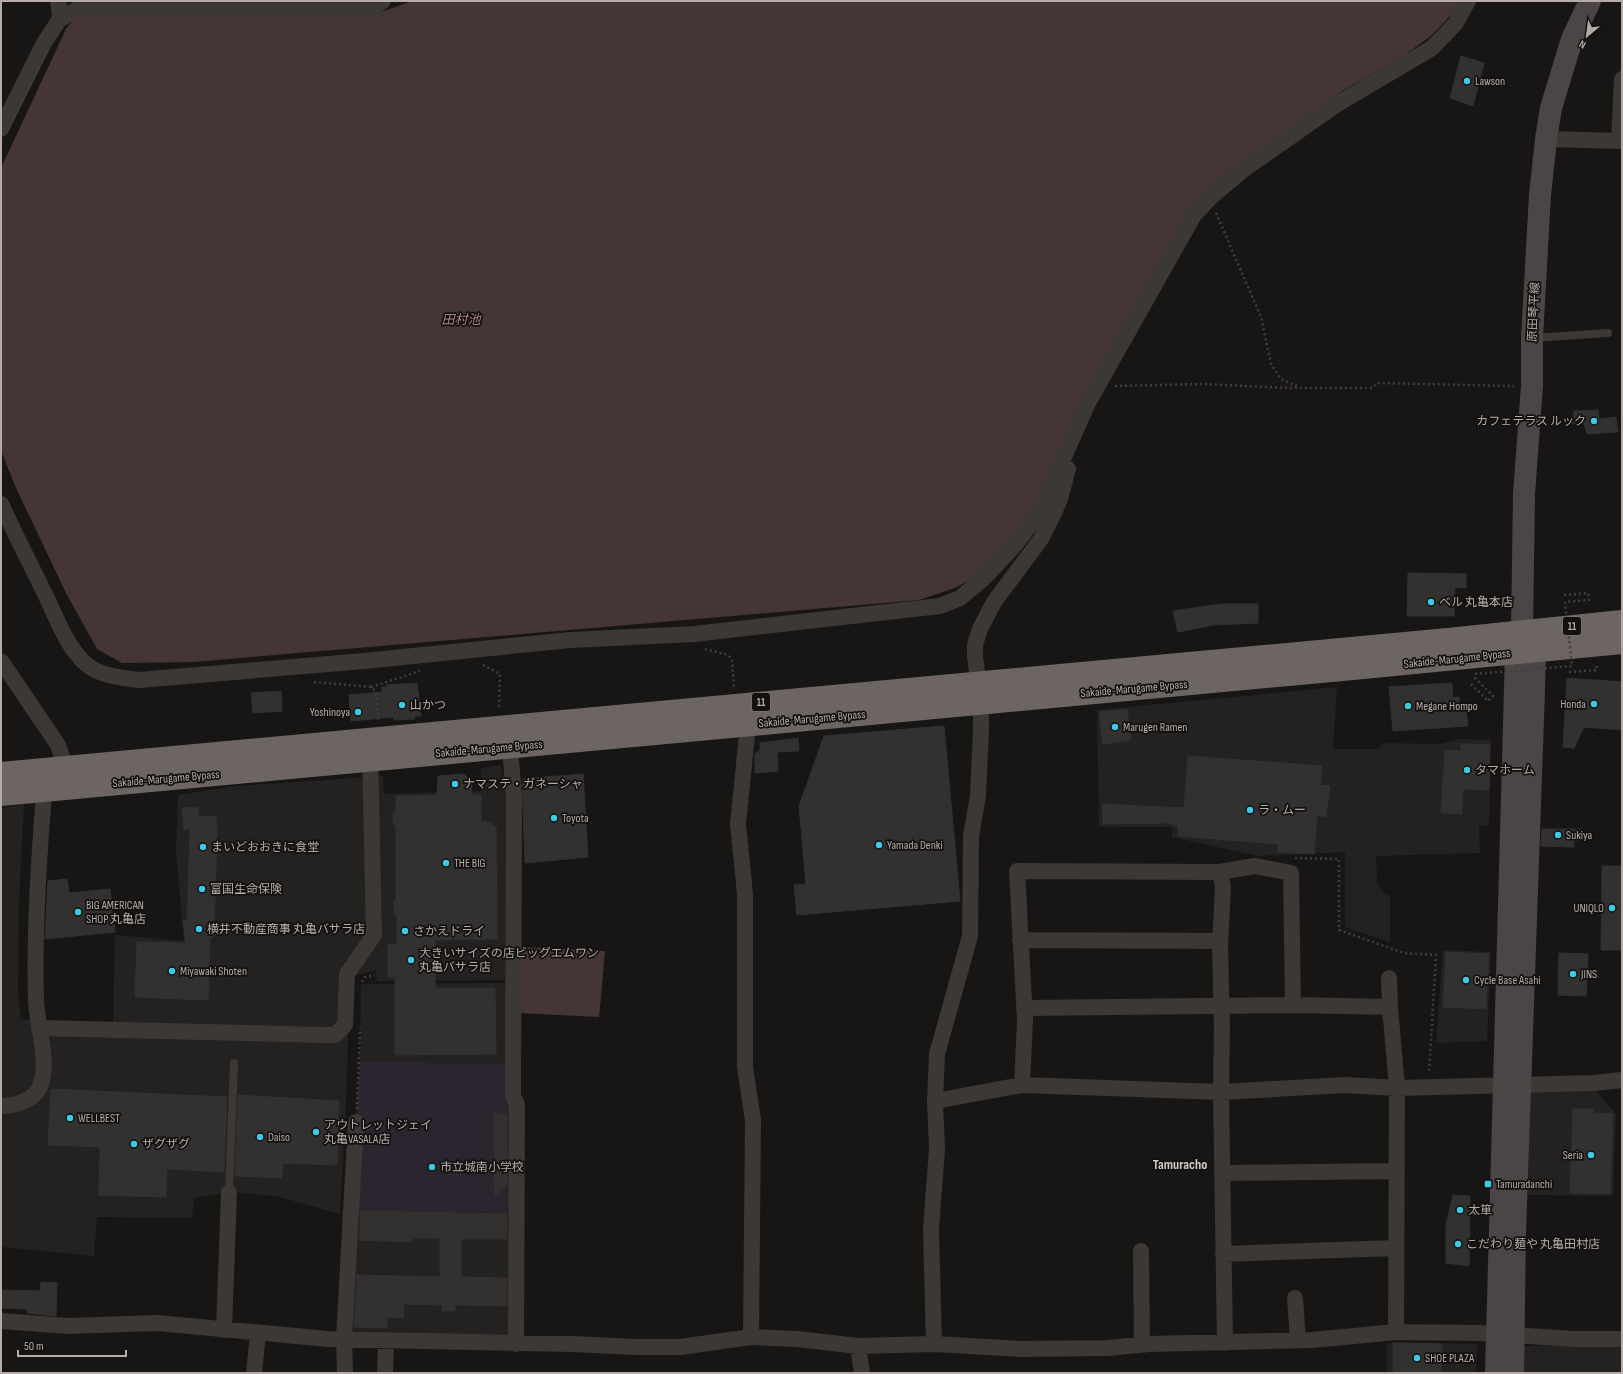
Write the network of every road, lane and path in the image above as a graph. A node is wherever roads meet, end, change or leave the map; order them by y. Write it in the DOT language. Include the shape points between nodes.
graph roads {
  1 [pos="58,1"];
  2 [pos="383,1"];
  3 [pos="1468,1"];
  4 [pos="1590,1"];
  5 [pos="59,20"];
  6 [pos="1622,79"];
  7 [pos="1,129"];
  8 [pos="1546,139"];
  9 [pos="1621,141"];
  10 [pos="1207,201"];
  11 [pos="1608,333"];
  12 [pos="1532,338"];
  13 [pos="1532,386"];
  14 [pos="1111,388"];
  15 [pos="1301,388"];
  16 [pos="1070,446"];
  17 [pos="1,504"];
  18 [pos="1564,595"];
  19 [pos="1622,621"];
  20 [pos="1522,631"];
  21 [pos="688,634"];
  22 [pos="1622,643"];
  23 [pos="1525,651"];
  24 [pos="463,652"];
  25 [pos="444,654"];
  26 [pos="1,661"];
  27 [pos="1597,664"];
  28 [pos="1570,672"];
  29 [pos="312,681"];
  30 [pos="978,681"];
  31 [pos="1471,684"];
  32 [pos="371,687"];
  33 [pos="735,704"];
  34 [pos="981,704"];
  35 [pos="748,725"];
  36 [pos="496,728"];
  37 [pos="373,746"];
  38 [pos="510,747"];
  39 [pos="65,766"];
  40 [pos="1,773"];
  41 [pos="44,791"];
  42 [pos="1,795"];
  43 [pos="1220,872"];
  44 [pos="1292,873"];
  45 [pos="1020,940"];
  46 [pos="1220,941"];
  47 [pos="375,975"];
  48 [pos="1389,978"];
  49 [pos="361,984"];
  50 [pos="1293,1005"];
  51 [pos="1222,1006"];
  52 [pos="1390,1007"];
  53 [pos="1024,1008"];
  54 [pos="360,1023"];
  55 [pos="39,1028"];
  56 [pos="234,1063"];
  57 [pos="1622,1080"];
  58 [pos="1022,1085"];
  59 [pos="1513,1085"];
  60 [pos="1428,1087"];
  61 [pos="1397,1088"];
  62 [pos="1221,1092"];
  63 [pos="935,1101"];
  64 [pos="1,1106"];
  65 [pos="356,1122"];
  66 [pos="1396,1171"];
  67 [pos="1222,1173"];
  68 [pos="229,1192"];
  69 [pos="1396,1248"];
  70 [pos="1140,1251"];
  71 [pos="1223,1254"];
  72 [pos="1295,1298"];
  73 [pos="1,1322"];
  74 [pos="224,1330"];
  75 [pos="1396,1332"];
  76 [pos="258,1333"];
  77 [pos="1505,1334"];
  78 [pos="751,1337"];
  79 [pos="344,1338"];
  80 [pos="1622,1339"];
  81 [pos="386,1340"];
  82 [pos="1298,1340"];
  83 [pos="1225,1343"];
  84 [pos="516,1344"];
  85 [pos="934,1344"];
  86 [pos="1142,1345"];
  87 [pos="858,1346"];
  88 [pos="254,1373"];
  89 [pos="345,1373"];
  90 [pos="385,1373"];
  91 [pos="862,1373"];
  92 [pos="1496,1373"];
  93 [pos="1513,1373"];
  1 -- 5 [label="street"];
  2 -- 5 [label="street" via="373,8 79,8"];
  3 -- 10 [label="street" via="1456,23 1432,48 1339,103 1243,170"];
  4 -- 8 [label="street, 原田琴平線" via="1572,39 1551,108"];
  5 -- 7 [label="street" via="44,43"];
  6 -- 9 [label="street"];
  8 -- 9 [label="street"];
  8 -- 12 [label="street, 原田琴平線" via="1540,195"];
  10 -- 15 [label="path" via="1221,223 1261,318 1271,364 1281,379"];
  10 -- 16 [label="street" via="1194,215 1088,403"];
  11 -- 12 [label="lane"];
  12 -- 13 [label="street, 原田琴平線"];
  13 -- 15 [label="path" via="1377,383 1372,388"];
  13 -- 20 [label="street, 原田琴平線" via="1524,494"];
  14 -- 15 [label="path" via="1117,385 1203,384"];
  16 -- 21 [label="street" via="1038,515 1016,545 960,598 940,606"];
  16 -- 30 [label="street" via="1070,461 1054,515 1037,545 994,602 980,629 975,645"];
  17 -- 25 [label="street" via="76,653 88,665 104,673 139,680"];
  18 -- 31 [label="path, bridge" via="1588,593 1589,600 1565,602 1572,666 1475,674 1475,678 1493,696 1488,701"];
  19 -- 20 [label="highway, Sakaide-Marugame Bypass / 11"];
  20 -- 23 [label="street"];
  20 -- 30 [label="highway, Sakaide-Marugame Bypass / 11"];
  21 -- 24 [label="street" via="570,640"];
  21 -- 33 [label="path" via="697,646 728,655 732,659"];
  22 -- 23 [label="highway, Sakaide-Marugame Bypass / 11"];
  23 -- 34 [label="highway, Sakaide-Marugame Bypass / 11" via="1353,670"];
  23 -- 59 [label="street"];
  24 -- 25 [label="street"];
  24 -- 36 [label="path" via="464,655 500,674"];
  25 -- 32 [label="path" via="432,666"];
  26 -- 39 [label="street" via="58,745"];
  27 -- 28 [label="path" via="1597,670"];
  29 -- 32 [label="path"];
  30 -- 33 [label="highway, Sakaide-Marugame Bypass / 11"];
  30 -- 34 [label="street"];
  32 -- 37 [label="path" via="376,692"];
  33 -- 36 [label="highway, Sakaide-Marugame Bypass / 11"];
  34 -- 35 [label="highway, Sakaide-Marugame Bypass / 11"];
  34 -- 63 [label="street" via="980,765 971,836 970,936 937,1054"];
  35 -- 38 [label="highway, Sakaide-Marugame Bypass / 11"];
  35 -- 78 [label="street" via="738,824 745,894 745,1067 753,1120"];
  36 -- 37 [label="highway, Sakaide-Marugame Bypass / 11"];
  37 -- 38 [label="highway, Sakaide-Marugame Bypass / 11"];
  37 -- 39 [label="highway, Sakaide-Marugame Bypass / 11"];
  37 -- 41 [label="highway, Sakaide-Marugame Bypass / 11"];
  37 -- 55 [label="street" via="374,935 347,974 346,1017 345,1025 340,1032 330,1035"];
  38 -- 84 [label="street" via="514,798 513,1096 517,1104"];
  39 -- 40 [label="highway, Sakaide-Marugame Bypass / 11"];
  41 -- 42 [label="highway, Sakaide-Marugame Bypass / 11"];
  41 -- 55 [label="street" via="36,935 36,1002"];
  43 -- 44 [label="street" via="1255,866"];
  43 -- 45 [label="street" via="1017,872"];
  43 -- 46 [label="street" via="1223,887"];
  44 -- 50 [label="street"];
  44 -- 60 [label="path" via="1291,858 1339,858 1339,930 1404,953 1436,955"];
  45 -- 46 [label="street"];
  45 -- 53 [label="street"];
  46 -- 51 [label="street"];
  47 -- 49 [label="path" via="365,978"];
  48 -- 52 [label="street"];
  50 -- 51 [label="street"];
  50 -- 52 [label="street"];
  51 -- 53 [label="street"];
  51 -- 62 [label="street"];
  52 -- 61 [label="street"];
  53 -- 58 [label="street"];
  54 -- 65 [label="path"];
  55 -- 64 [label="street" via="44,1070 41,1086 33,1096 22,1103"];
  56 -- 68 [label="lane"];
  57 -- 59 [label="street"];
  58 -- 62 [label="street"];
  58 -- 63 [label="street"];
  59 -- 60 [label="street"];
  59 -- 77 [label="street" via="1515,1233"];
  60 -- 61 [label="street"];
  61 -- 62 [label="street" via="1345,1085"];
  61 -- 66 [label="street"];
  62 -- 67 [label="street"];
  63 -- 85 [label="street" via="937,1148 931,1229"];
  65 -- 79 [label="street"];
  66 -- 67 [label="street"];
  66 -- 69 [label="street"];
  67 -- 71 [label="street"];
  68 -- 74 [label="street"];
  69 -- 71 [label="street"];
  69 -- 75 [label="street"];
  70 -- 86 [label="street"];
  71 -- 83 [label="street"];
  72 -- 82 [label="street"];
  73 -- 74 [label="street" via="67,1326 157,1323"];
  74 -- 76 [label="street"];
  75 -- 77 [label="street"];
  75 -- 82 [label="street"];
  76 -- 79 [label="street"];
  76 -- 88 [label="street"];
  77 -- 80 [label="street" via="1574,1339"];
  77 -- 92 [label="street"];
  77 -- 93 [label="street"];
  78 -- 84 [label="street" via="680,1347"];
  78 -- 87 [label="street"];
  79 -- 81 [label="street"];
  79 -- 89 [label="street"];
  81 -- 84 [label="street"];
  81 -- 90 [label="street"];
  82 -- 83 [label="street"];
  83 -- 86 [label="street"];
  85 -- 86 [label="street" via="1021,1349"];
  85 -- 87 [label="street"];
  87 -- 91 [label="street"];
}
